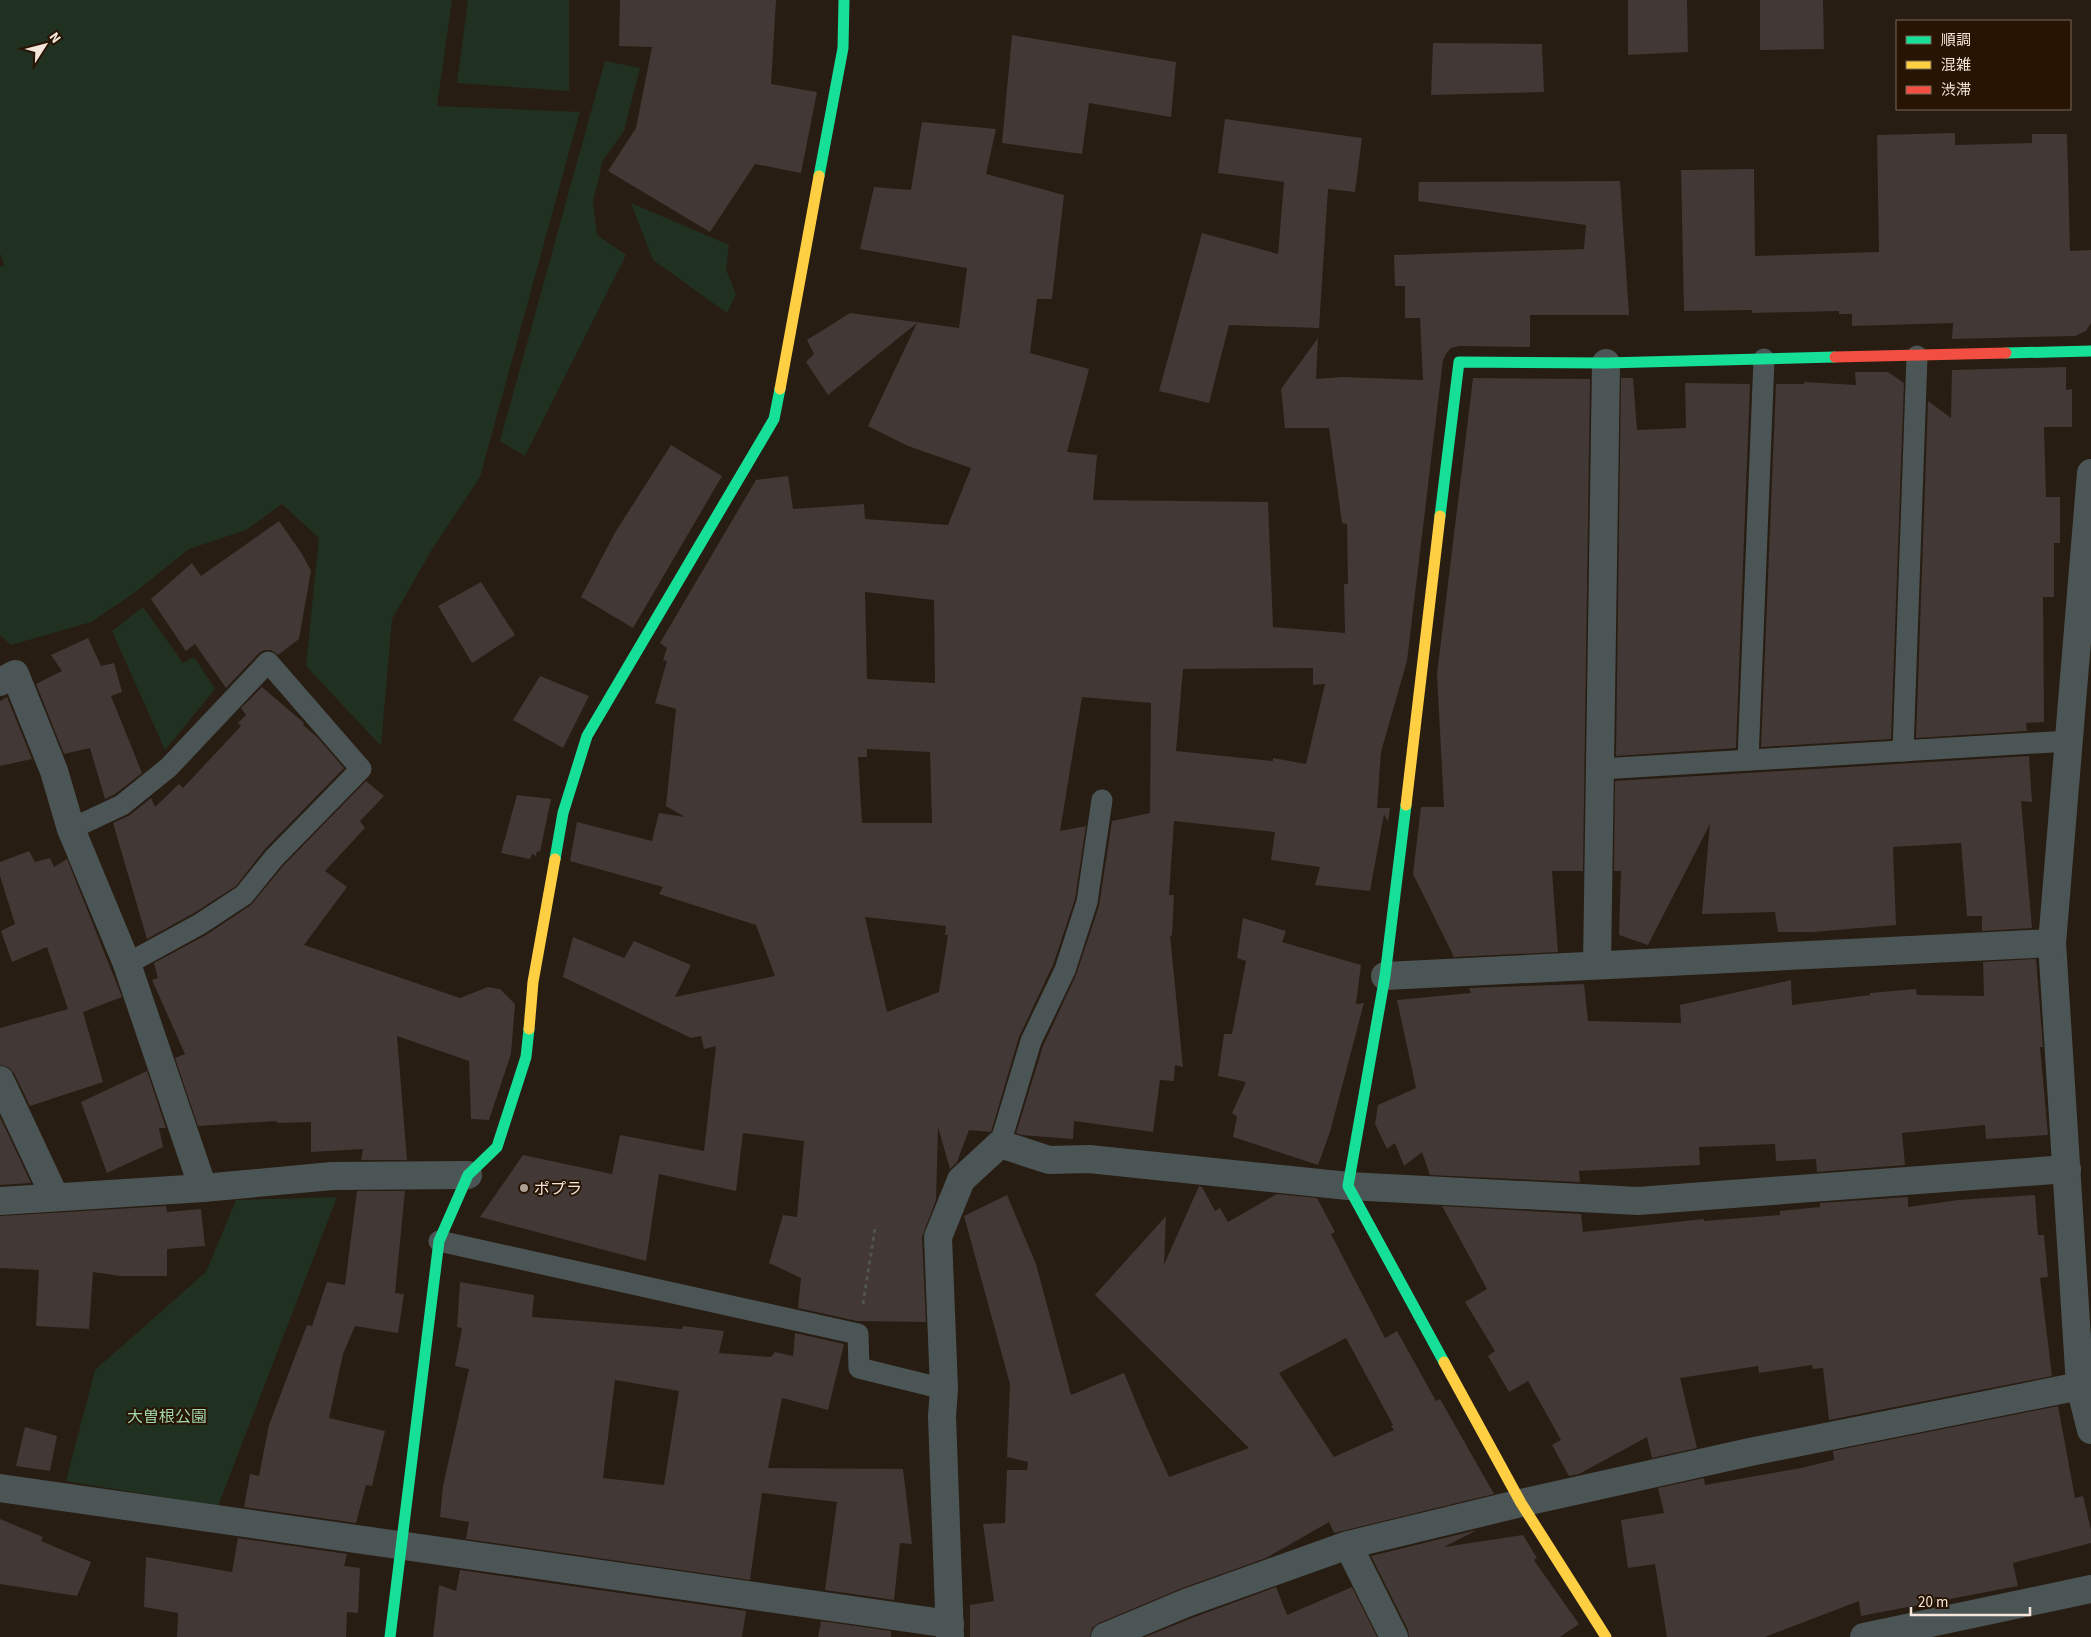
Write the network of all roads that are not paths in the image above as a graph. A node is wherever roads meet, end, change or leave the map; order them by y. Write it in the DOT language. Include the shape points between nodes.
graph roads {
  1 [pos="844,0"];
  2 [pos="2091,351"];
  3 [pos="1917,356"];
  4 [pos="1764,359"];
  5 [pos="1606,363"];
  6 [pos="2091,473"];
  7 [pos="0,682"];
  8 [pos="2069,741"];
  9 [pos="1903,751"];
  10 [pos="1748,760"];
  11 [pos="1600,769"];
  12 [pos="1102,800"];
  13 [pos="71,829"];
  14 [pos="2052,943"];
  15 [pos="126,964"];
  16 [pos="1597,965"];
  17 [pos="1385,976"];
  18 [pos="0,1080"];
  19 [pos="1000,1144"];
  20 [pos="2067,1169"];
  21 [pos="468,1175"];
  22 [pos="1348,1186"];
  23 [pos="203,1188"];
  24 [pos="55,1197"];
  25 [pos="0,1201"];
  26 [pos="439,1241"];
  27 [pos="2080,1386"];
  28 [pos="944,1389"];
  29 [pos="2091,1430"];
  30 [pos="0,1488"];
  31 [pos="1521,1503"];
  32 [pos="1348,1545"];
  33 [pos="403,1546"];
  34 [pos="2091,1589"];
  35 [pos="950,1630"];
  36 [pos="390,1637"];
  37 [pos="1104,1637"];
  38 [pos="1394,1637"];
  39 [pos="1606,1637"];
  40 [pos="1864,1637"];
  1 -- 21 [label="street" via="844,48 774,420 588,736 562,813 533,982 526,1057 497,1147"];
  2 -- 3 [label="street"];
  3 -- 4 [label="street"];
  3 -- 9 [label="lane"];
  4 -- 5 [label="street"];
  4 -- 10 [label="lane"];
  5 -- 11 [label="street"];
  5 -- 17 [label="street" via="1459,362"];
  6 -- 8 [label="street"];
  7 -- 13 [label="street" via="15,674 54,771"];
  8 -- 9 [label="lane"];
  8 -- 14 [label="street"];
  9 -- 10 [label="lane"];
  10 -- 11 [label="lane"];
  11 -- 16 [label="street"];
  12 -- 19 [label="lane" via="1087,902 1064,970 1031,1041"];
  13 -- 15 [label="street"];
  13 -- 15 [label="lane" via="122,805 169,767 268,662 361,769 274,858 244,896"];
  14 -- 16 [label="street"];
  14 -- 20 [label="street"];
  15 -- 23 [label="street"];
  16 -- 17 [label="street"];
  17 -- 22 [label="street"];
  18 -- 24 [label="street"];
  19 -- 22 [label="street" via="1049,1160 1089,1159"];
  19 -- 28 [label="street" via="961,1180 938,1237"];
  20 -- 22 [label="street" via="1638,1201"];
  20 -- 27 [label="street"];
  21 -- 23 [label="street" via="332,1176"];
  21 -- 26 [label="street"];
  22 -- 31 [label="street"];
  23 -- 24 [label="street"];
  24 -- 25 [label="street"];
  26 -- 28 [label="lane" via="858,1334 859,1368"];
  26 -- 33 [label="street"];
  27 -- 29 [label="street"];
  27 -- 31 [label="street" via="1750,1452"];
  28 -- 35 [label="street" via="942,1416"];
  30 -- 33 [label="street"];
  31 -- 32 [label="street"];
  31 -- 39 [label="street"];
  32 -- 37 [label="street" via="1186,1603"];
  32 -- 38 [label="street"];
  33 -- 35 [label="street"];
  33 -- 36 [label="street"];
  34 -- 40 [label="street"];
}
